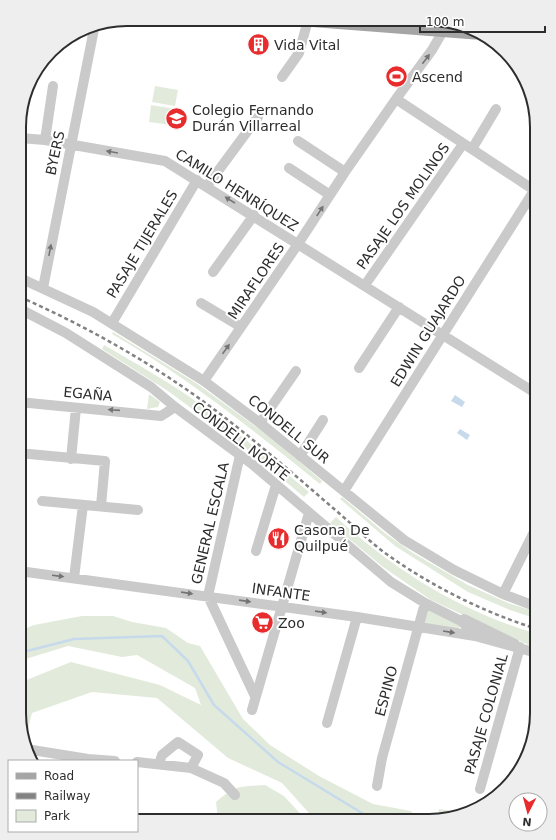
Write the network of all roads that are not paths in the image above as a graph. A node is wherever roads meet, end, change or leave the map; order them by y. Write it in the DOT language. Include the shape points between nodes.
graph roads {
  1 [pos="306,26"];
  2 [pos="395,26"];
  3 [pos="94,31"];
  4 [pos="443,31"];
  5 [pos="464,32"];
  6 [pos="282,77"];
  7 [pos="53,86"];
  8 [pos="396,99"];
  9 [pos="496,110"];
  10 [pos="258,116"];
  11 [pos="26,138"];
  12 [pos="45,140"];
  13 [pos="298,141"];
  14 [pos="71,144"];
  15 [pos="468,147"];
  16 [pos="289,168"];
  17 [pos="345,172"];
  18 [pos="196,180"];
  19 [pos="530,185"];
  20 [pos="207,186"];
  21 [pos="330,195"];
  22 [pos="530,198"];
  23 [pos="254,215"];
  24 [pos="298,244"];
  25 [pos="213,272"];
  26 [pos="26,281"];
  27 [pos="365,285"];
  28 [pos="43,288"];
  29 [pos="201,304"];
  30 [pos="399,307"];
  31 [pos="26,312"];
  32 [pos="112,324"];
  33 [pos="241,327"];
  34 [pos="443,334"];
  35 [pos="359,368"];
  36 [pos="296,372"];
  37 [pos="204,381"];
  38 [pos="530,390"];
  39 [pos="26,403"];
  40 [pos="76,408"];
  41 [pos="171,409"];
  42 [pos="323,420"];
  43 [pos="260,422"];
  44 [pos="29,454"];
  45 [pos="240,455"];
  46 [pos="300,456"];
  47 [pos="71,458"];
  48 [pos="276,485"];
  49 [pos="344,491"];
  50 [pos="42,501"];
  51 [pos="83,505"];
  52 [pos="101,506"];
  53 [pos="138,510"];
  54 [pos="309,513"];
  55 [pos="530,540"];
  56 [pos="256,551"];
  57 [pos="26,572"];
  58 [pos="74,578"];
  59 [pos="503,594"];
  60 [pos="208,596"];
  61 [pos="425,603"];
  62 [pos="530,604"];
  63 [pos="282,607"];
  64 [pos="436,608"];
  65 [pos="357,617"];
  66 [pos="418,627"];
  67 [pos="475,636"];
  68 [pos="520,647"];
  69 [pos="530,651"];
  70 [pos="255,696"];
  71 [pos="252,710"];
  72 [pos="327,723"];
  73 [pos="33,750"];
  74 [pos="102,760"];
  75 [pos="138,762"];
  76 [pos="159,764"];
  77 [pos="191,768"];
  78 [pos="377,786"];
  79 [pos="480,789"];
  80 [pos="235,795"];
  1 -- 6 [label="street" via="299,53"];
  2 -- 4 [label="main road"];
  3 -- 14 [label="street, BYERS"];
  4 -- 5 [label="main road"];
  8 -- 4 [label="street, MIRAFLORES, one-way"];
  7 -- 12 [label="street"];
  8 -- 15 [label="street"];
  8 -- 17 [label="street, MIRAFLORES"];
  9 -- 15 [label="street, PASAJE LOS MOLINOS"];
  10 -- 20 [label="street"];
  11 -- 12 [label="street, CAMILO HENRÍQUEZ"];
  12 -- 14 [label="street, CAMILO HENRÍQUEZ"];
  13 -- 17 [label="street"];
  18 -- 14 [label="street, CAMILO HENRÍQUEZ, one-way" via="166,161"];
  28 -- 14 [label="street, BYERS, one-way"];
  15 -- 19 [label="street"];
  15 -- 27 [label="street, PASAJE LOS MOLINOS"];
  16 -- 21 [label="street"];
  17 -- 21 [label="street, MIRAFLORES"];
  18 -- 20 [label="street, CAMILO HENRÍQUEZ"];
  18 -- 32 [label="street, PASAJE TIJERALES"];
  23 -- 20 [label="street, CAMILO HENRÍQUEZ, one-way"];
  24 -- 21 [label="street, MIRAFLORES, one-way"];
  22 -- 34 [label="street, EDWIN GUAJARDO"];
  23 -- 24 [label="street, CAMILO HENRÍQUEZ"];
  23 -- 25 [label="street"];
  24 -- 27 [label="street, CAMILO HENRÍQUEZ"];
  24 -- 33 [label="street, MIRAFLORES"];
  26 -- 28 [label="street, CONDELL SUR"];
  27 -- 30 [label="street, CAMILO HENRÍQUEZ"];
  28 -- 32 [label="street, CONDELL SUR"];
  29 -- 33 [label="street"];
  30 -- 34 [label="street, CAMILO HENRÍQUEZ"];
  30 -- 35 [label="street"];
  31 -- 41 [label="street, CONDELL NORTE" via="151,387"];
  32 -- 37 [label="street, CONDELL SUR"];
  37 -- 33 [label="street, MIRAFLORES, one-way"];
  34 -- 38 [label="street, CAMILO HENRÍQUEZ"];
  34 -- 49 [label="street, EDWIN GUAJARDO"];
  36 -- 43 [label="street"];
  37 -- 43 [label="street, CONDELL SUR"];
  39 -- 40 [label="street, EGAÑA"];
  41 -- 40 [label="street, EGAÑA, one-way" via="161,416"];
  40 -- 47 [label="street"];
  41 -- 45 [label="street, CONDELL NORTE"];
  42 -- 46 [label="street"];
  43 -- 46 [label="street, CONDELL SUR"];
  44 -- 47 [label="street"];
  45 -- 48 [label="street, CONDELL NORTE"];
  45 -- 60 [label="street, GENERAL ESCALA"];
  46 -- 49 [label="street, CONDELL SUR"];
  47 -- 52 [label="street" via="105,462"];
  48 -- 54 [label="street, CONDELL NORTE"];
  48 -- 56 [label="street"];
  49 -- 59 [label="street, CONDELL SUR" via="404,540 454,570"];
  50 -- 51 [label="street"];
  51 -- 52 [label="street"];
  51 -- 58 [label="street"];
  52 -- 53 [label="street"];
  54 -- 61 [label="street, CONDELL NORTE" via="391,582"];
  54 -- 63 [label="street"];
  55 -- 59 [label="street"];
  57 -- 58 [label="street, INFANTE, one-way"];
  58 -- 60 [label="street, INFANTE, one-way"];
  59 -- 62 [label="street, CONDELL SUR"];
  60 -- 63 [label="street, INFANTE, one-way"];
  60 -- 70 [label="street"];
  61 -- 64 [label="street, CONDELL NORTE"];
  61 -- 66 [label="street, ESPINO"];
  63 -- 65 [label="street, INFANTE, one-way"];
  63 -- 70 [label="street"];
  64 -- 67 [label="street, CONDELL NORTE" via="468,626"];
  64 -- 68 [label="street, CONDELL NORTE" via="508,639"];
  65 -- 66 [label="street, INFANTE"];
  65 -- 72 [label="street"];
  66 -- 67 [label="street, INFANTE, one-way"];
  66 -- 78 [label="street, ESPINO" via="382,758"];
  67 -- 68 [label="street, INFANTE"];
  68 -- 69 [label="street, INFANTE"];
  68 -- 79 [label="street, PASAJE COLONIAL"];
  70 -- 71 [label="street"];
  73 -- 74 [label="street"];
  75 -- 76 [label="street"];
  76 -- 77 [label="street"];
  76 -- 77 [label="street" via="162,755 178,742 198,754"];
  77 -- 80 [label="street" via="224,783"];
}
